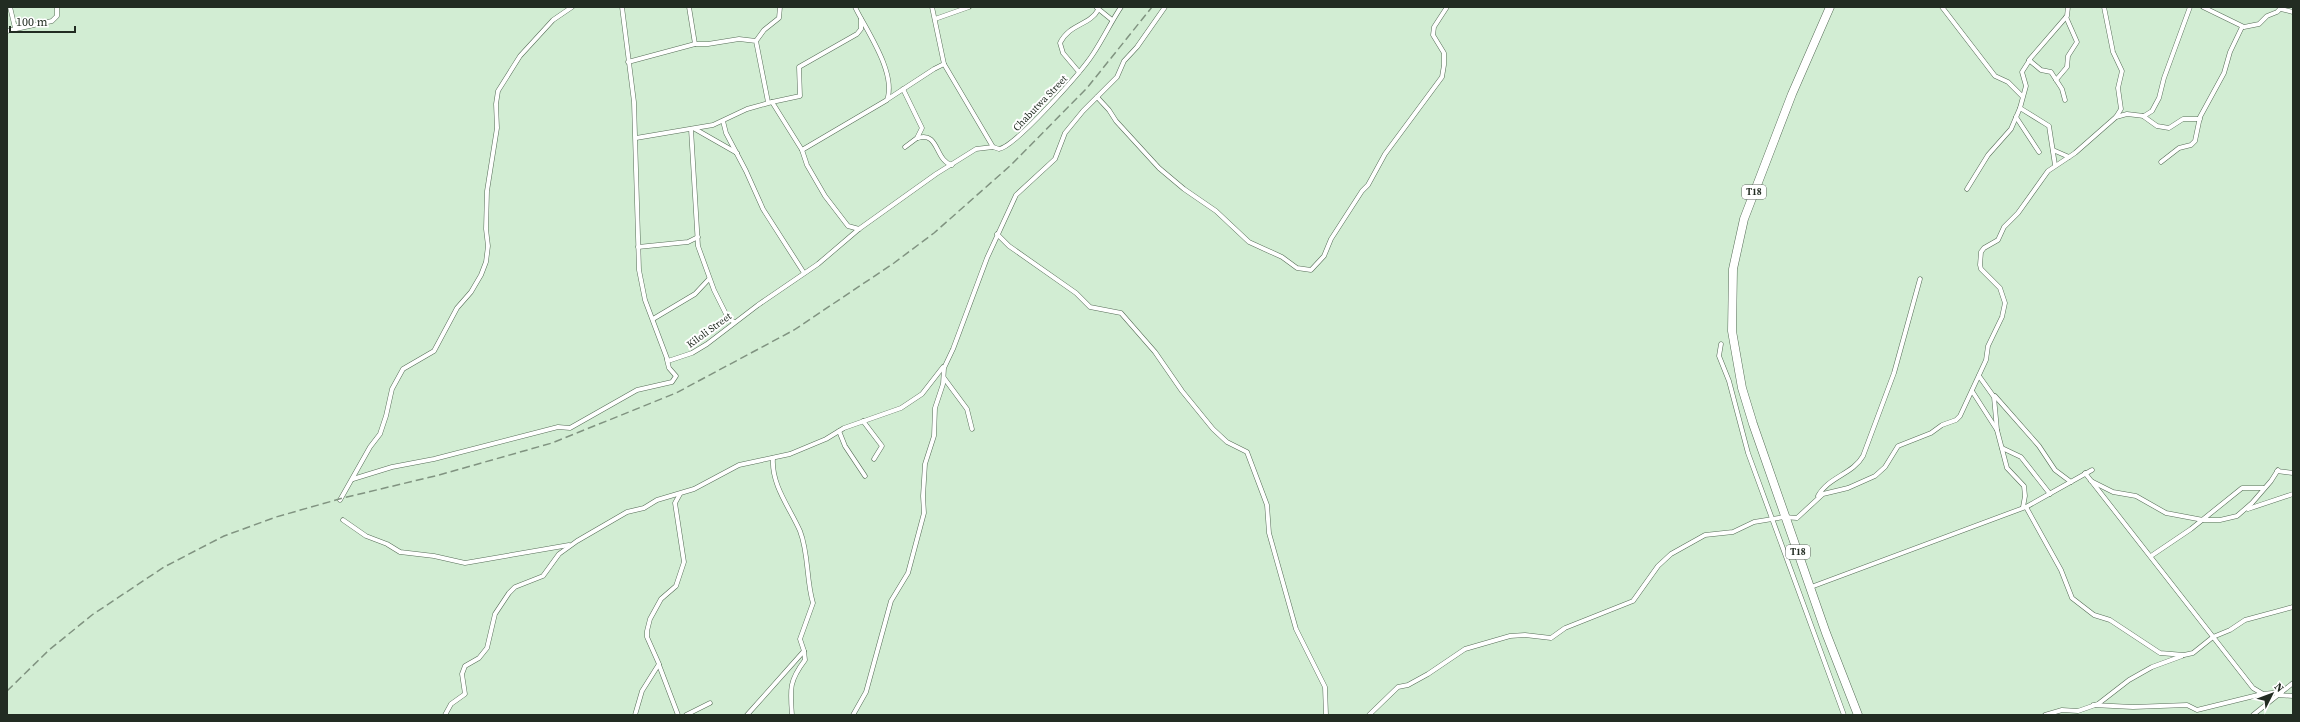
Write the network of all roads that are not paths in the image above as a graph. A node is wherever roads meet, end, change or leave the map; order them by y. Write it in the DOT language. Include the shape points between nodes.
graph roads {
  1 [pos="10,7"];
  2 [pos="57,7"];
  3 [pos="572,7"];
  4 [pos="622,7"];
  5 [pos="689,7"];
  6 [pos="780,7"];
  7 [pos="854,7"];
  8 [pos="932,7"];
  9 [pos="969,7"];
  10 [pos="1121,7"];
  11 [pos="1165,7"];
  12 [pos="1447,7"];
  13 [pos="1830,7"];
  14 [pos="1942,7"];
  15 [pos="2068,7"];
  16 [pos="2104,7"];
  17 [pos="2190,7"];
  18 [pos="2203,7"];
  19 [pos="1097,8"];
  20 [pos="2282,8"];
  21 [pos="2293,12"];
  22 [pos="2066,17"];
  23 [pos="861,19"];
  24 [pos="935,19"];
  25 [pos="1112,20"];
  26 [pos="2242,27"];
  27 [pos="15,28"];
  28 [pos="7,31"];
  29 [pos="756,41"];
  30 [pos="695,44"];
  31 [pos="2029,61"];
  32 [pos="628,62"];
  33 [pos="944,64"];
  34 [pos="1079,72"];
  35 [pos="2056,80"];
  36 [pos="904,89"];
  37 [pos="2022,96"];
  38 [pos="1097,97"];
  39 [pos="887,100"];
  40 [pos="2065,100"];
  41 [pos="770,102"];
  42 [pos="2020,108"];
  43 [pos="2143,116"];
  44 [pos="2016,117"];
  45 [pos="2116,117"];
  46 [pos="2200,119"];
  47 [pos="723,121"];
  48 [pos="692,129"];
  49 [pos="636,138"];
  50 [pos="917,138"];
  51 [pos="905,147"];
  52 [pos="992,147"];
  53 [pos="802,150"];
  54 [pos="2053,150"];
  55 [pos="2039,152"];
  56 [pos="736,153"];
  57 [pos="2069,157"];
  58 [pos="2161,162"];
  59 [pos="952,165"];
  60 [pos="2055,165"];
  61 [pos="1967,189"];
  62 [pos="859,229"];
  63 [pos="997,234"];
  64 [pos="698,237"];
  65 [pos="638,247"];
  66 [pos="804,274"];
  67 [pos="709,279"];
  68 [pos="1920,279"];
  69 [pos="652,319"];
  70 [pos="734,322"];
  71 [pos="1721,344"];
  72 [pos="667,360"];
  73 [pos="945,365"];
  74 [pos="1978,376"];
  75 [pos="943,378"];
  76 [pos="1972,391"];
  77 [pos="1992,393"];
  78 [pos="863,421"];
  79 [pos="972,429"];
  80 [pos="839,430"];
  81 [pos="1998,430"];
  82 [pos="2002,448"];
  83 [pos="773,458"];
  84 [pos="874,459"];
  85 [pos="2092,470"];
  86 [pos="2085,473"];
  87 [pos="2293,473"];
  88 [pos="865,476"];
  89 [pos="353,479"];
  90 [pos="2090,480"];
  91 [pos="2071,482"];
  92 [pos="2264,488"];
  93 [pos="680,494"];
  94 [pos="2050,494"];
  95 [pos="2293,494"];
  96 [pos="1817,498"];
  97 [pos="340,500"];
  98 [pos="2025,507"];
  99 [pos="2244,510"];
  100 [pos="1784,517"];
  101 [pos="343,520"];
  102 [pos="2203,520"];
  103 [pos="1771,521"];
  104 [pos="571,545"];
  105 [pos="2151,556"];
  106 [pos="1811,587"];
  107 [pos="2293,607"];
  108 [pos="2213,638"];
  109 [pos="804,651"];
  110 [pos="2184,655"];
  111 [pos="659,665"];
  112 [pos="2293,683"];
  113 [pos="2282,692"];
  114 [pos="2263,694"];
  115 [pos="2277,695"];
  116 [pos="2293,696"];
  117 [pos="710,703"];
  118 [pos="2093,705"];
  119 [pos="445,715"];
  120 [pos="635,715"];
  121 [pos="678,715"];
  122 [pos="686,715"];
  123 [pos="746,715"];
  124 [pos="792,715"];
  125 [pos="853,715"];
  126 [pos="1326,715"];
  127 [pos="1369,715"];
  128 [pos="1844,715"];
  129 [pos="1858,715"];
  130 [pos="2045,715"];
  131 [pos="2253,715"];
  1 -- 27 [label="street"];
  2 -- 27 [label="street" via="58,14 55,19 26,28"];
  3 -- 89 [label="street" via="553,20 520,56 498,91 497,128 487,182 488,243 485,264 471,292 457,308 434,351 403,369 392,389 381,431 367,450"];
  4 -- 32 [label="street"];
  5 -- 30 [label="street"];
  6 -- 29 [label="street" via="780,18 764,30"];
  7 -- 23 [label="street"];
  8 -- 24 [label="street"];
  9 -- 24 [label="street"];
  10 -- 25 [label="street, Chabutwa Street"];
  11 -- 38 [label="street" via="1122,65 1117,77"];
  12 -- 38 [label="street" via="1434,27 1432,36 1444,53 1442,77 1385,154 1369,184 1331,239 1324,256 1311,270 1297,268 1282,257 1249,242 1216,211 1159,168"];
  13 -- 100 [label="highway, T18" via="1756,184 1744,219 1732,280 1732,331 1742,388"];
  14 -- 37 [label="street" via="1995,76 2008,82"];
  15 -- 22 [label="street"];
  16 -- 45 [label="street" via="2113,52 2122,71 2118,88 2120,109"];
  17 -- 43 [label="street" via="2159,98 2152,111"];
  18 -- 26 [label="street"];
  19 -- 25 [label="street"];
  19 -- 34 [label="street" via="1094,16 1072,28 1060,43 1063,53"];
  20 -- 21 [label="street"];
  20 -- 26 [label="street" via="2259,24"];
  22 -- 31 [label="street"];
  22 -- 35 [label="street" via="2077,42 2068,56 2067,67"];
  23 -- 39 [label="street" via="882,63 890,92"];
  23 -- 41 [label="street" via="861,29 857,34 799,67 800,96"];
  24 -- 33 [label="street"];
  25 -- 34 [label="street, Chabutwa Street" via="1092,56"];
  26 -- 46 [label="street" via="2224,73 2217,82"];
  27 -- 28 [label="street"];
  29 -- 30 [label="street" via="739,39"];
  29 -- 41 [label="street"];
  30 -- 32 [label="street"];
  31 -- 35 [label="street" via="2042,70 2051,72"];
  31 -- 37 [label="street" via="2022,72 2026,85"];
  32 -- 49 [label="street"];
  33 -- 36 [label="street"];
  33 -- 52 [label="street"];
  34 -- 52 [label="street, Chabutwa Street" via="1022,134 1002,149"];
  35 -- 40 [label="street"];
  36 -- 39 [label="street"];
  36 -- 50 [label="street" via="922,128"];
  37 -- 42 [label="street"];
  38 -- 63 [label="street" via="1065,134 1055,159 1016,195"];
  39 -- 53 [label="street"];
  41 -- 47 [label="street"];
  41 -- 53 [label="street"];
  42 -- 44 [label="street"];
  42 -- 54 [label="street" via="2049,126"];
  43 -- 45 [label="street" via="2127,114"];
  43 -- 46 [label="street" via="2157,126 2169,128 2183,119"];
  44 -- 55 [label="street"];
  44 -- 61 [label="street" via="2007,136 1988,155"];
  45 -- 57 [label="street"];
  46 -- 58 [label="street" via="2195,142 2179,148"];
  47 -- 48 [label="street"];
  47 -- 56 [label="street" via="724,129"];
  48 -- 49 [label="street"];
  48 -- 56 [label="street"];
  48 -- 64 [label="street"];
  49 -- 65 [label="street"];
  50 -- 51 [label="street"];
  50 -- 59 [label="street" via="930,138 945,161"];
  52 -- 59 [label="street, Kiloli Street" via="976,149"];
  53 -- 62 [label="street" via="825,196 848,226"];
  54 -- 57 [label="street"];
  54 -- 60 [label="street"];
  56 -- 66 [label="street" via="775,230"];
  57 -- 60 [label="street"];
  59 -- 62 [label="street, Kiloli Street"];
  60 -- 74 [label="street" via="2043,176 2018,214 2004,227 1998,240 1981,252 1981,269 2000,288 2005,303"];
  62 -- 66 [label="street, Kiloli Street"];
  63 -- 73 [label="street"];
  63 -- 126 [label="street" via="1009,246 1076,293 1090,307 1121,313 1213,429 1227,442 1247,452 1267,505 1269,533 1296,629 1325,687"];
  64 -- 65 [label="street" via="688,242"];
  64 -- 67 [label="street"];
  65 -- 69 [label="street" via="640,280"];
  66 -- 70 [label="street, Kiloli Street"];
  67 -- 69 [label="street" via="695,294"];
  67 -- 70 [label="street" via="728,318"];
  68 -- 96 [label="street" via="1894,373 1863,456 1826,485"];
  69 -- 72 [label="street"];
  70 -- 72 [label="street, Kiloli Street" via="692,354"];
  71 -- 103 [label="street" via="1719,356 1729,381 1748,453"];
  72 -- 89 [label="street" via="669,368 676,376 672,382 637,390 572,427 558,428 392,467"];
  73 -- 75 [label="street"];
  73 -- 78 [label="street" via="917,398 896,410"];
  74 -- 76 [label="street"];
  74 -- 77 [label="street"];
  75 -- 79 [label="street" via="967,409"];
  75 -- 125 [label="street" via="936,405 934,436 925,464 924,513 908,573 891,601 866,692"];
  76 -- 81 [label="street"];
  76 -- 96 [label="street" via="1963,412 1956,420 1942,424 1932,433 1898,446 1885,467 1870,478"];
  77 -- 81 [label="street"];
  77 -- 91 [label="street" via="2039,446 2055,470"];
  78 -- 80 [label="street"];
  78 -- 84 [label="street" via="882,446"];
  80 -- 83 [label="street" via="806,448"];
  80 -- 88 [label="street" via="845,446"];
  81 -- 82 [label="street"];
  82 -- 94 [label="street" via="2021,457"];
  82 -- 98 [label="street" via="2008,470 2024,486"];
  83 -- 93 [label="street" via="739,465"];
  83 -- 109 [label="street" via="777,487 800,531 807,556 809,594 813,603 800,639"];
  85 -- 86 [label="street"];
  86 -- 90 [label="street"];
  86 -- 91 [label="street"];
  87 -- 92 [label="street" via="2278,470"];
  89 -- 97 [label="street"];
  90 -- 102 [label="street" via="2113,492 2136,496 2166,513"];
  90 -- 105 [label="street"];
  91 -- 94 [label="street"];
  92 -- 99 [label="street"];
  92 -- 102 [label="street" via="2242,488"];
  93 -- 104 [label="street" via="627,512"];
  93 -- 111 [label="street" via="675,502 684,562 676,586 661,599 650,619 647,631 647,638"];
  94 -- 98 [label="street"];
  95 -- 99 [label="street"];
  96 -- 100 [label="street" via="1797,518 1792,520"];
  98 -- 106 [label="street"];
  98 -- 110 [label="street" via="2061,570 2072,598 2094,615 2110,620 2153,650 2168,655"];
  99 -- 102 [label="street" via="2231,519"];
  100 -- 103 [label="street"];
  100 -- 106 [label="highway, T18"];
  101 -- 104 [label="street" via="363,534 400,552 465,563"];
  102 -- 105 [label="street"];
  103 -- 127 [label="street" via="1748,524 1733,532 1705,535 1671,554 1658,566 1633,601 1565,628 1551,638 1510,636 1465,648 1428,674 1408,685 1398,687"];
  103 -- 128 [label="street"];
  104 -- 119 [label="street" via="553,560 543,576 516,588 507,596 494,614 487,648 464,670 464,694 451,704"];
  105 -- 108 [label="street"];
  106 -- 129 [label="highway, T18"];
  107 -- 108 [label="street" via="2248,619"];
  108 -- 110 [label="street" via="2198,651"];
  108 -- 114 [label="street" via="2252,688"];
  109 -- 123 [label="street"];
  109 -- 124 [label="street" via="805,660 794,673 791,683"];
  110 -- 118 [label="street" via="2154,665 2102,702"];
  111 -- 120 [label="street" via="642,691"];
  111 -- 121 [label="street"];
  112 -- 113 [label="street"];
  113 -- 114 [label="street"];
  113 -- 115 [label="street"];
  114 -- 118 [label="street" via="2197,710 2187,705"];
  115 -- 116 [label="street"];
  115 -- 131 [label="street"];
  117 -- 122 [label="street"];
  118 -- 130 [label="street" via="2078,711 2062,710"];
}
